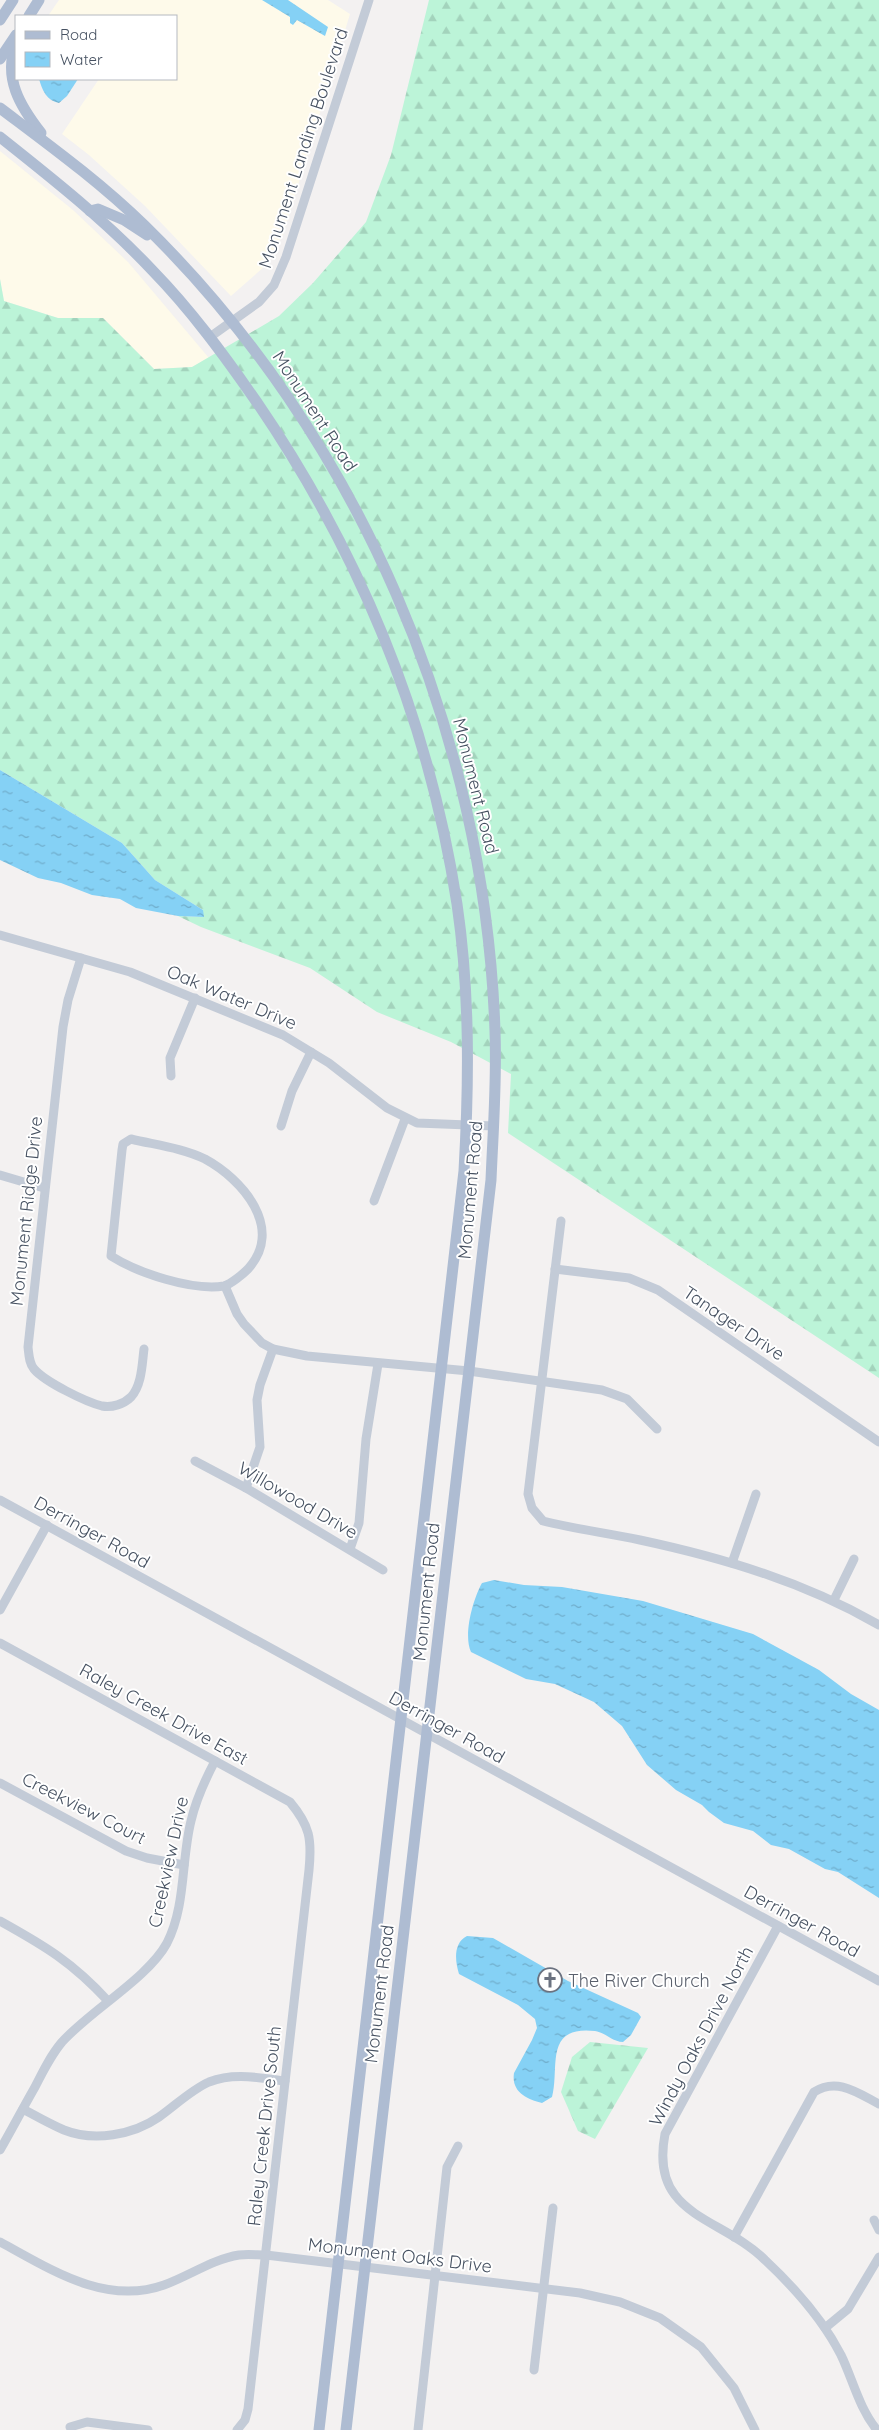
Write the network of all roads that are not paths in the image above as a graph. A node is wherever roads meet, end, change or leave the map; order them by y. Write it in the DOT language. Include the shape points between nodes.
graph roads {
  1 [pos="13,0"];
  2 [pos="39,0"];
  3 [pos="369,0"];
  4 [pos="30,15"];
  5 [pos="0,20"];
  6 [pos="15,36"];
  7 [pos="15,50"];
  8 [pos="0,59"];
  9 [pos="0,108"];
  10 [pos="0,137"];
  11 [pos="51,146"];
  12 [pos="90,211"];
  13 [pos="171,252"];
  14 [pos="232,321"];
  15 [pos="210,337"];
  16 [pos="0,935"];
  17 [pos="81,958"];
  18 [pos="195,998"];
  19 [pos="311,1052"];
  20 [pos="171,1076"];
  21 [pos="405,1119"];
  22 [pos="466,1125"];
  23 [pos="280,1126"];
  24 [pos="494,1126"];
  25 [pos="0,1175"];
  26 [pos="44,1188"];
  27 [pos="374,1201"];
  28 [pos="561,1221"];
  29 [pos="555,1269"];
  30 [pos="225,1286"];
  31 [pos="273,1348"];
  32 [pos="144,1349"];
  33 [pos="378,1364"];
  34 [pos="442,1369"];
  35 [pos="469,1372"];
  36 [pos="541,1383"];
  37 [pos="657,1429"];
  38 [pos="879,1442"];
  39 [pos="195,1461"];
  40 [pos="246,1488"];
  41 [pos="756,1494"];
  42 [pos="0,1500"];
  43 [pos="47,1526"];
  44 [pos="350,1549"];
  45 [pos="854,1559"];
  46 [pos="732,1563"];
  47 [pos="383,1570"];
  48 [pos="834,1600"];
  49 [pos="0,1610"];
  50 [pos="879,1625"];
  51 [pos="0,1643"];
  52 [pos="400,1720"];
  53 [pos="427,1734"];
  54 [pos="215,1761"];
  55 [pos="0,1783"];
  56 [pos="306,1823"];
  57 [pos="184,1865"];
  58 [pos="0,1921"];
  59 [pos="778,1926"];
  60 [pos="879,1981"];
  61 [pos="108,2001"];
  62 [pos="285,2081"];
  63 [pos="879,2104"];
  64 [pos="23,2109"];
  65 [pos="458,2146"];
  66 [pos="0,2150"];
  67 [pos="553,2208"];
  68 [pos="874,2220"];
  69 [pos="879,2230"];
  70 [pos="734,2238"];
  71 [pos="0,2242"];
  72 [pos="266,2255"];
  73 [pos="879,2257"];
  74 [pos="338,2264"];
  75 [pos="365,2268"];
  76 [pos="436,2276"];
  77 [pos="543,2289"];
  78 [pos="825,2328"];
  79 [pos="534,2370"];
  80 [pos="70,2427"];
  81 [pos="148,2430"];
  82 [pos="237,2430"];
  83 [pos="319,2430"];
  84 [pos="346,2430"];
  85 [pos="418,2430"];
  86 [pos="755,2430"];
  87 [pos="877,2430"];
  1 -- 5 [label="main road"];
  2 -- 4 [label="main road"];
  3 -- 14 [label="street, Monument Landing Boulevard" via="286,257 274,285 259,302"];
  6 -- 8 [label="main road"];
  7 -- 11 [label="main road" via="11,72 14,92"];
  9 -- 11 [label="main road, Monument Road"];
  10 -- 12 [label="main road, Monument Road"];
  11 -- 13 [label="main road, Monument Road" via="104,188"];
  12 -- 13 [label="main road" via="98,209 124,220"];
  12 -- 15 [label="main road, Monument Road" via="152,270"];
  13 -- 14 [label="main road, Monument Road"];
  14 -- 15 [label="street, Monument Landing Boulevard"];
  14 -- 24 [label="main road, Monument Road" via="312,435 370,537 403,609 439,708 464,801 485,912 495,1032"];
  15 -- 22 [label="main road, Monument Road" via="289,450 323,507 378,620 401,679 427,764 457,905 467,1026"];
  16 -- 17 [label="street, Oak Water Drive"];
  17 -- 18 [label="street, Oak Water Drive" via="130,972"];
  17 -- 26 [label="street, Monument Ridge Drive" via="63,1027"];
  18 -- 19 [label="street, Oak Water Drive" via="283,1035"];
  18 -- 20 [label="street" via="170,1058"];
  19 -- 21 [label="street, Oak Water Drive"];
  19 -- 23 [label="street"];
  21 -- 22 [label="street, Oak Water Drive" via="417,1123"];
  21 -- 27 [label="street"];
  22 -- 24 [label="street, Oak Water Drive"];
  22 -- 34 [label="main road, Monument Road" via="464,1172"];
  24 -- 35 [label="main road, Monument Road"];
  25 -- 26 [label="street"];
  26 -- 32 [label="street, Monument Ridge Drive" via="28,1347 30,1362 35,1370 52,1382 90,1401 104,1406 114,1405 125,1402 137,1389"];
  28 -- 29 [label="street"];
  29 -- 36 [label="street"];
  29 -- 38 [label="street, Tanager Drive" via="629,1278 658,1290"];
  30 -- 30 [label="street" via="249,1268 259,1247 262,1224 254,1204 243,1189 204,1159 177,1149 132,1140 123,1144 112,1256 128,1266 166,1280"];
  30 -- 31 [label="street" via="244,1324 262,1343"];
  31 -- 33 [label="street" via="307,1356"];
  31 -- 40 [label="street" via="259,1392 260,1447"];
  33 -- 34 [label="street"];
  33 -- 44 [label="street" via="366,1439 358,1523"];
  34 -- 35 [label="street"];
  34 -- 52 [label="main road, Monument Road"];
  35 -- 36 [label="street"];
  35 -- 53 [label="main road, Monument Road"];
  36 -- 37 [label="street" via="614,1393 638,1408"];
  36 -- 46 [label="street" via="528,1494 532,1508 543,1520"];
  39 -- 40 [label="street, Willowood Drive"];
  40 -- 44 [label="street, Willowood Drive"];
  41 -- 46 [label="street"];
  42 -- 43 [label="street, Derringer Road"];
  43 -- 49 [label="street"];
  43 -- 52 [label="street, Derringer Road"];
  44 -- 47 [label="street, Willowood Drive"];
  45 -- 48 [label="street"];
  46 -- 48 [label="street"];
  48 -- 50 [label="street"];
  51 -- 54 [label="street, Raley Creek Drive East"];
  52 -- 53 [label="street, Derringer Road"];
  52 -- 74 [label="main road, Monument Road"];
  53 -- 59 [label="street, Derringer Road"];
  53 -- 75 [label="main road, Monument Road"];
  54 -- 56 [label="street, Raley Creek Drive East" via="290,1802"];
  54 -- 57 [label="street, Creekview Drive" via="204,1781 191,1821"];
  55 -- 57 [label="street, Creekview Court" via="126,1851"];
  56 -- 62 [label="street, Raley Creek Drive South" via="311,1848 310,1870"];
  57 -- 61 [label="street, Creekview Drive" via="176,1920 166,1945 148,1966"];
  58 -- 61 [label="street" via="55,1952"];
  59 -- 60 [label="street, Derringer Road"];
  59 -- 70 [label="street, Windy Oaks Drive North" via="665,2134 662,2164 670,2186 697,2217"];
  61 -- 64 [label="street, Creekview Drive" via="82,2020 62,2042"];
  62 -- 64 [label="street" via="240,2076 211,2081 152,2122 127,2132 96,2136 66,2130"];
  62 -- 72 [label="street, Raley Creek Drive South"];
  63 -- 70 [label="street" via="839,2085 814,2092"];
  64 -- 66 [label="street, Creekview Drive"];
  65 -- 76 [label="street" via="447,2167"];
  67 -- 77 [label="street"];
  68 -- 69 [label="street"];
  70 -- 78 [label="street" via="763,2257 793,2287"];
  71 -- 72 [label="street, Monument Oaks Drive" via="75,2281 93,2288 116,2291 140,2291 163,2285 238,2255"];
  72 -- 74 [label="street, Monument Oaks Drive"];
  72 -- 82 [label="street, Raley Creek Drive South" via="248,2409"];
  73 -- 78 [label="street" via="848,2309"];
  74 -- 75 [label="street, Monument Oaks Drive"];
  74 -- 83 [label="main road, Monument Road"];
  75 -- 76 [label="street, Monument Oaks Drive"];
  75 -- 84 [label="main road, Monument Road"];
  76 -- 77 [label="street, Monument Oaks Drive"];
  76 -- 85 [label="street"];
  77 -- 79 [label="street"];
  77 -- 86 [label="street, Monument Oaks Drive" via="620,2302 660,2318 701,2348 715,2363 734,2388"];
  78 -- 87 [label="street" via="841,2355 869,2421"];
  80 -- 81 [label="street" via="87,2422"];
}
